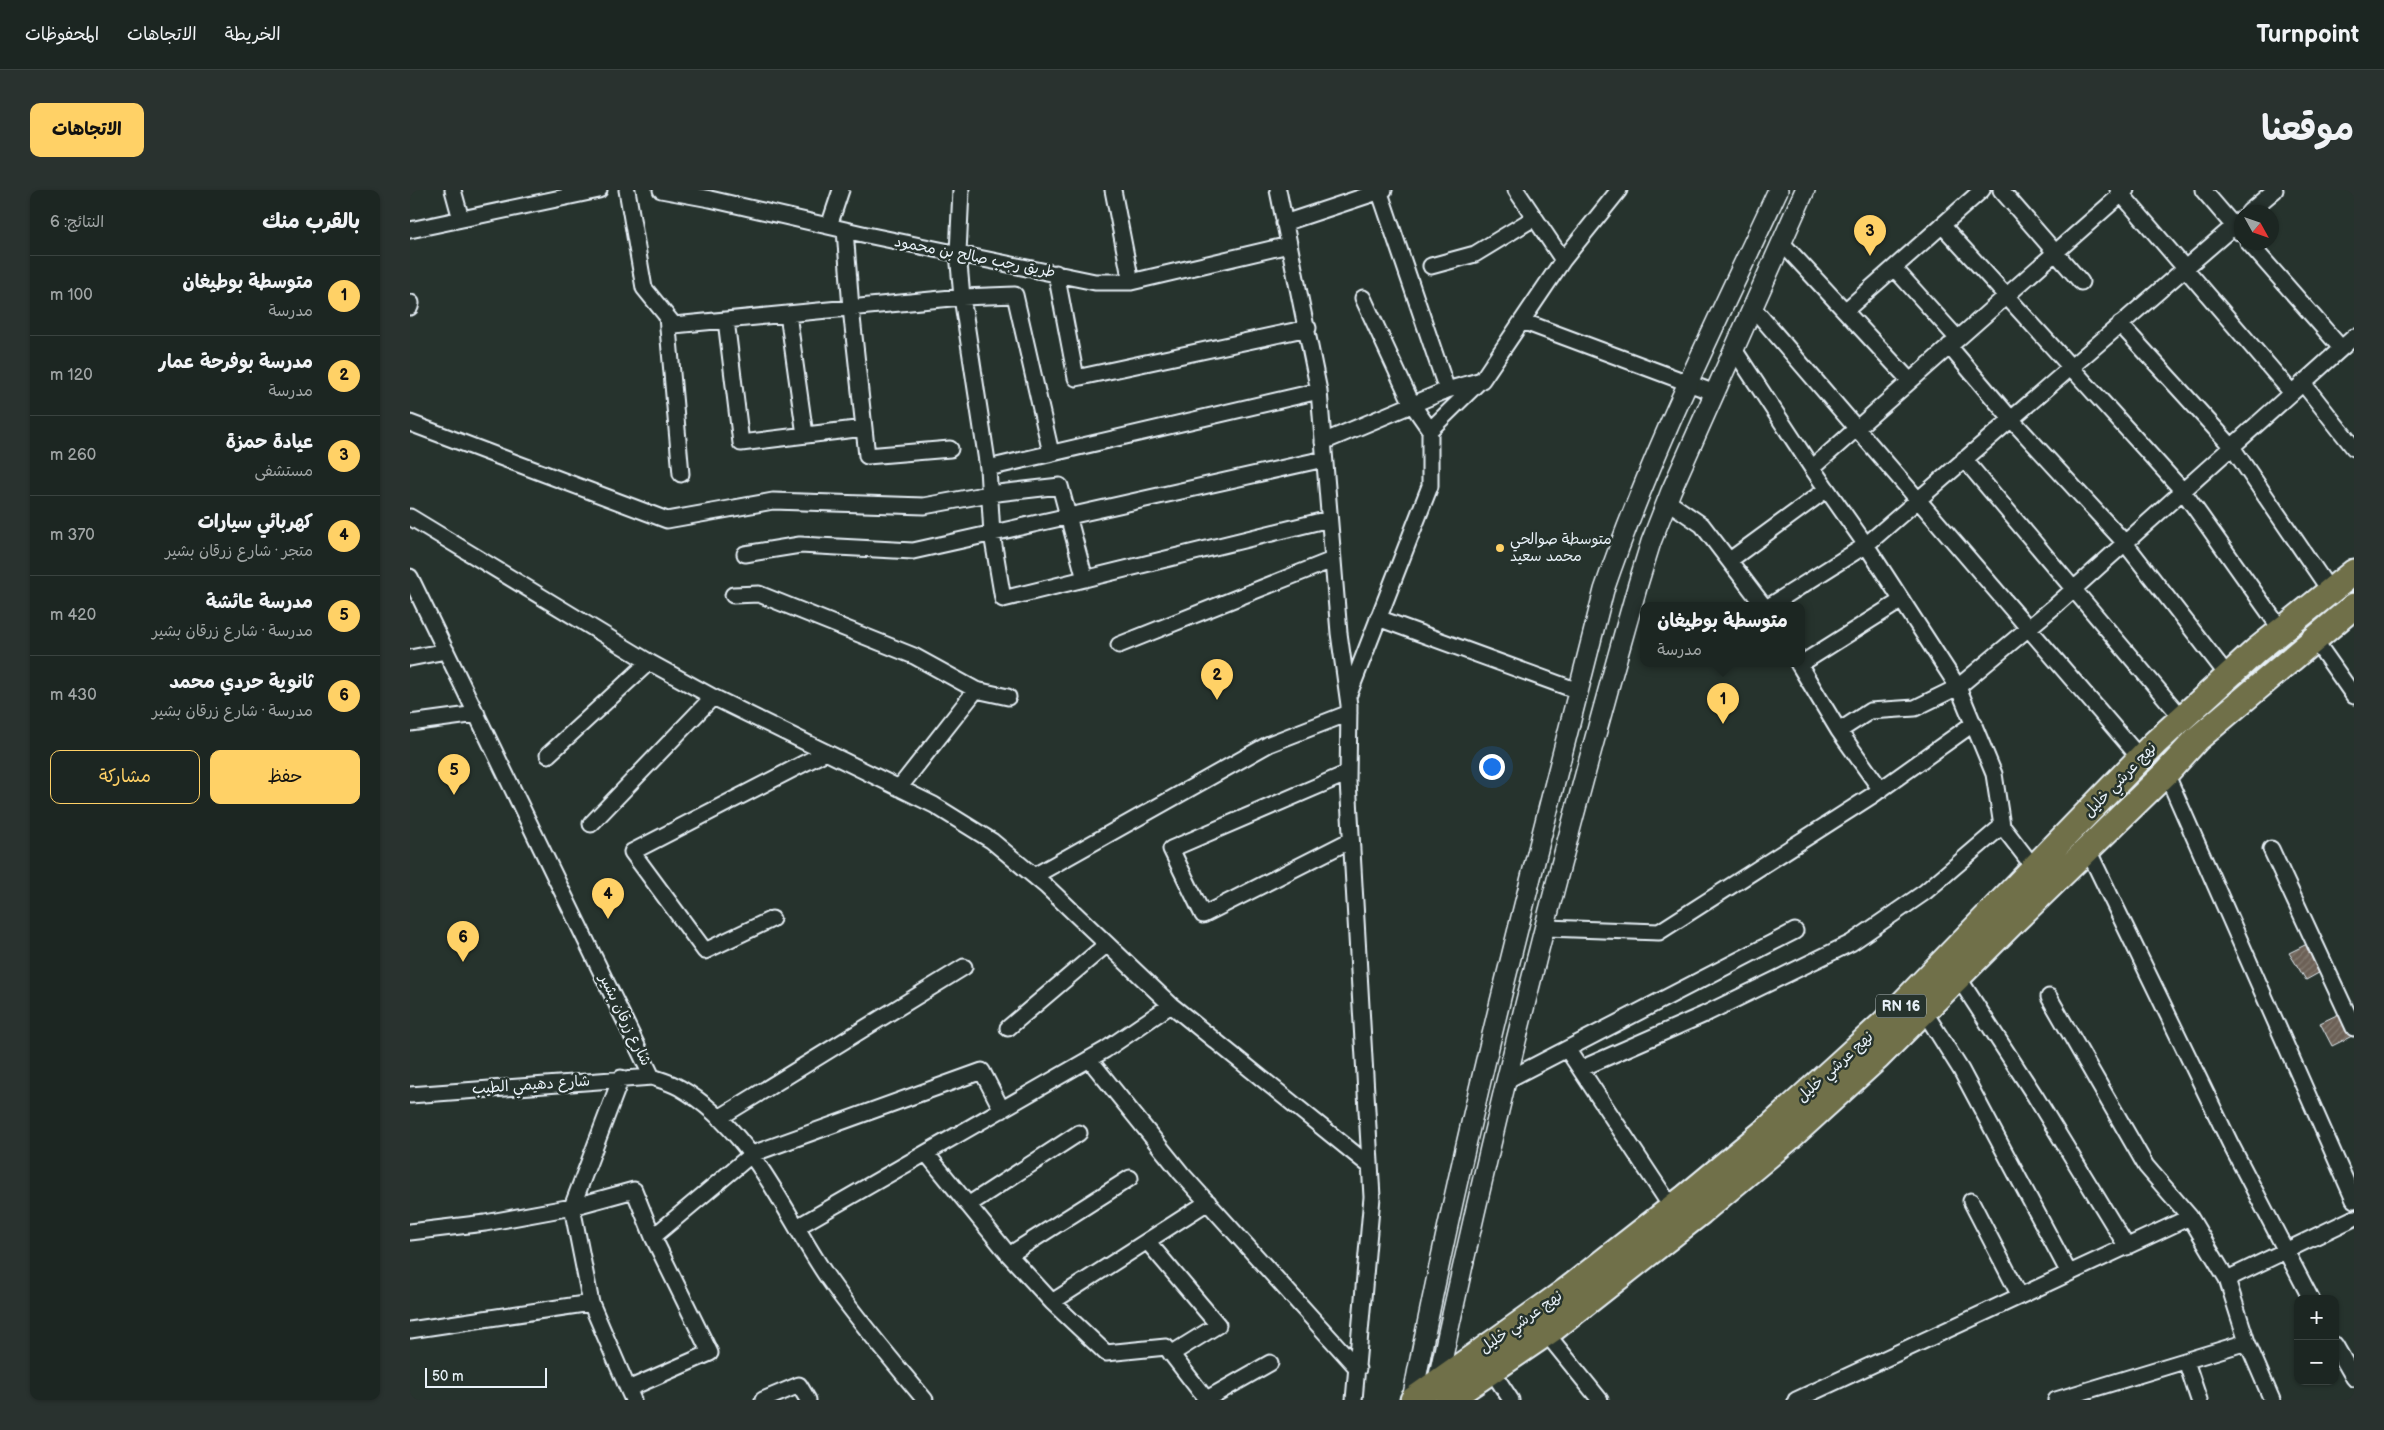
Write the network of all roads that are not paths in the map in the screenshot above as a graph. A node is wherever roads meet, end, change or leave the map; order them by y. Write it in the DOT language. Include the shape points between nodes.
graph roads {
  1 [pos="453,190"];
  2 [pos="599,190"];
  3 [pos="627,190"];
  4 [pos="661,190"];
  5 [pos="841,190"];
  6 [pos="960,190"];
  7 [pos="1113,190"];
  8 [pos="1278,190"];
  9 [pos="1516,190"];
  10 [pos="1619,190"];
  11 [pos="1778,190"];
  12 [pos="1805,190"];
  13 [pos="1982,190"];
  14 [pos="2001,190"];
  15 [pos="2202,190"];
  16 [pos="2275,190"];
  17 [pos="1381,191"];
  18 [pos="2122,191"];
  19 [pos="709,194"];
  20 [pos="2257,205"];
  21 [pos="1534,218"];
  22 [pos="461,219"];
  23 [pos="2234,222"];
  24 [pos="1284,223"];
  25 [pos="1942,225"];
  26 [pos="829,226"];
  27 [pos="410,230"];
  28 [pos="845,230"];
  29 [pos="2234,231"];
  30 [pos="1782,243"];
  31 [pos="1289,245"];
  32 [pos="2255,250"];
  33 [pos="2056,252"];
  34 [pos="958,253"];
  35 [pos="1563,260"];
  36 [pos="1431,266"];
  37 [pos="1894,268"];
  38 [pos="2184,269"];
  39 [pos="1056,273"];
  40 [pos="1131,282"];
  41 [pos="2081,282"];
  42 [pos="2006,296"];
  43 [pos="962,297"];
  44 [pos="1363,298"];
  45 [pos="411,303"];
  46 [pos="410,307"];
  47 [pos="850,308"];
  48 [pos="1754,309"];
  49 [pos="1845,311"];
  50 [pos="788,314"];
  51 [pos="667,318"];
  52 [pos="726,320"];
  53 [pos="1522,321"];
  54 [pos="2120,324"];
  55 [pos="1308,328"];
  56 [pos="2354,336"];
  57 [pos="1954,343"];
  58 [pos="2341,348"];
  59 [pos="1735,350"];
  60 [pos="2071,367"];
  61 [pos="1482,380"];
  62 [pos="1910,381"];
  63 [pos="1689,382"];
  64 [pos="2297,388"];
  65 [pos="1447,390"];
  66 [pos="1319,391"];
  67 [pos="1715,393"];
  68 [pos="1412,404"];
  69 [pos="2011,419"];
  70 [pos="410,423"];
  71 [pos="864,428"];
  72 [pos="1857,428"];
  73 [pos="1430,430"];
  74 [pos="805,435"];
  75 [pos="1322,442"];
  76 [pos="2232,447"];
  77 [pos="2354,448"];
  78 [pos="950,449"];
  79 [pos="1051,453"];
  80 [pos="1324,459"];
  81 [pos="1964,459"];
  82 [pos="988,468"];
  83 [pos="1812,468"];
  84 [pos="681,474"];
  85 [pos="1827,489"];
  86 [pos="2183,491"];
  87 [pos="989,494"];
  88 [pos="1918,500"];
  89 [pos="1667,501"];
  90 [pos="410,517"];
  91 [pos="1068,517"];
  92 [pos="1329,519"];
  93 [pos="992,534"];
  94 [pos="2125,543"];
  95 [pos="1866,544"];
  96 [pos="745,554"];
  97 [pos="1332,560"];
  98 [pos="1730,560"];
  99 [pos="2354,572"];
  100 [pos="410,577"];
  101 [pos="1085,579"];
  102 [pos="2074,589"];
  103 [pos="2330,591"];
  104 [pos="733,595"];
  105 [pos="415,598"];
  106 [pos="1902,600"];
  107 [pos="1761,602"];
  108 [pos="1776,602"];
  109 [pos="2354,606"];
  110 [pos="1378,618"];
  111 [pos="2029,628"];
  112 [pos="2282,631"];
  113 [pos="2314,639"];
  114 [pos="1119,645"];
  115 [pos="446,651"];
  116 [pos="410,658"];
  117 [pos="1805,660"];
  118 [pos="649,662"];
  119 [pos="1801,667"];
  120 [pos="2228,676"];
  121 [pos="1958,687"];
  122 [pos="976,690"];
  123 [pos="1578,691"];
  124 [pos="1348,696"];
  125 [pos="2354,696"];
  126 [pos="713,697"];
  127 [pos="1008,697"];
  128 [pos="476,714"];
  129 [pos="1349,714"];
  130 [pos="2182,718"];
  131 [pos="410,723"];
  132 [pos="1974,723"];
  133 [pos="1839,731"];
  134 [pos="826,752"];
  135 [pos="548,755"];
  136 [pos="2140,758"];
  137 [pos="1348,773"];
  138 [pos="2166,773"];
  139 [pos="900,788"];
  140 [pos="1881,790"];
  141 [pos="590,824"];
  142 [pos="2002,826"];
  143 [pos="1351,840"];
  144 [pos="2271,849"];
  145 [pos="2088,850"];
  146 [pos="2035,869"];
  147 [pos="1034,876"];
  148 [pos="772,919"];
  149 [pos="1546,928"];
  150 [pos="1795,931"];
  151 [pos="1107,944"];
  152 [pos="964,967"];
  153 [pos="1958,976"];
  154 [pos="2049,997"];
  155 [pos="1170,1005"];
  156 [pos="1924,1011"];
  157 [pos="1008,1028"];
  158 [pos="2354,1028"];
  159 [pos="1566,1049"];
  160 [pos="1089,1059"];
  161 [pos="1580,1069"];
  162 [pos="652,1076"];
  163 [pos="621,1078"];
  164 [pos="1507,1080"];
  165 [pos="410,1095"];
  166 [pos="1002,1110"];
  167 [pos="720,1118"];
  168 [pos="1079,1133"];
  169 [pos="752,1154"];
  170 [pos="926,1154"];
  171 [pos="1370,1166"];
  172 [pos="1130,1178"];
  173 [pos="1971,1200"];
  174 [pos="2354,1200"];
  175 [pos="1208,1202"];
  176 [pos="968,1205"];
  177 [pos="572,1207"];
  178 [pos="1672,1208"];
  179 [pos="2190,1218"];
  180 [pos="2354,1218"];
  181 [pos="797,1227"];
  182 [pos="410,1232"];
  183 [pos="652,1237"];
  184 [pos="1147,1241"];
  185 [pos="2127,1248"];
  186 [pos="2286,1251"];
  187 [pos="1009,1254"];
  188 [pos="2069,1273"];
  189 [pos="2227,1279"];
  190 [pos="2309,1295"];
  191 [pos="2020,1296"];
  192 [pos="1052,1302"];
  193 [pos="591,1303"];
  194 [pos="410,1330"];
  195 [pos="1546,1333"];
  196 [pos="2247,1342"];
  197 [pos="2339,1352"];
  198 [pos="1171,1354"];
  199 [pos="2186,1361"];
  200 [pos="1270,1363"];
  201 [pos="1358,1369"];
  202 [pos="1492,1371"];
  203 [pos="2354,1378"];
  204 [pos="631,1394"];
  205 [pos="1440,1394"];
  206 [pos="2065,1399"];
  207 [pos="763,1400"];
  208 [pos="808,1400"];
  209 [pos="925,1400"];
  210 [pos="1206,1400"];
  211 [pos="1354,1400"];
  212 [pos="1412,1400"];
  213 [pos="1511,1400"];
  214 [pos="1600,1400"];
  215 [pos="1796,1400"];
  216 [pos="2199,1400"];
  217 [pos="2272,1400"];
  1 -- 22 [label="street"];
  2 -- 22 [label="street"];
  3 -- 51 [label="street" via="644,288"];
  4 -- 19 [label="street, طريق رجب صالح بن محمود"];
  5 -- 26 [label="street"];
  6 -- 34 [label="street"];
  7 -- 40 [label="street"];
  8 -- 24 [label="street"];
  9 -- 21 [label="street"];
  10 -- 35 [label="street"];
  11 -- 63 [label="street"];
  12 -- 30 [label="street"];
  13 -- 25 [label="street"];
  14 -- 33 [label="street"];
  15 -- 23 [label="street"];
  16 -- 20 [label="street"];
  17 -- 24 [label="street"];
  17 -- 65 [label="street"];
  18 -- 33 [label="street"];
  18 -- 38 [label="street"];
  19 -- 26 [label="street, طريق رجب صالح بن محمود"];
  21 -- 35 [label="street"];
  21 -- 36 [label="street" via="1475,254"];
  22 -- 27 [label="street"];
  24 -- 31 [label="street"];
  25 -- 37 [label="street"];
  25 -- 42 [label="street"];
  26 -- 28 [label="street, طريق رجب صالح بن محمود"];
  28 -- 34 [label="street, طريق رجب صالح بن محمود"];
  28 -- 47 [label="street"];
  29 -- 38 [label="street"];
  30 -- 48 [label="street"];
  30 -- 49 [label="street"];
  31 -- 40 [label="street, طريق رجب صالح بن محمود"];
  31 -- 55 [label="street"];
  32 -- 58 [label="street"];
  33 -- 41 [label="street"];
  33 -- 42 [label="street"];
  34 -- 39 [label="street, طريق رجب صالح بن محمود"];
  34 -- 43 [label="street"];
  35 -- 53 [label="street"];
  37 -- 49 [label="street"];
  37 -- 57 [label="street"];
  38 -- 54 [label="street"];
  38 -- 64 [label="street"];
  39 -- 40 [label="street, طريق رجب صالح بن محمود" via="1095,282"];
  39 -- 55 [label="street" via="1076,378"];
  42 -- 57 [label="street"];
  42 -- 60 [label="street"];
  43 -- 47 [label="street"];
  43 -- 79 [label="street" via="1014,295"];
  43 -- 82 [label="street"];
  44 -- 68 [label="street"];
  45 -- 46 [label="street"];
  47 -- 50 [label="street"];
  47 -- 71 [label="street"];
  48 -- 59 [label="street"];
  48 -- 72 [label="street"];
  49 -- 62 [label="street"];
  50 -- 52 [label="street"];
  50 -- 74 [label="street"];
  51 -- 52 [label="street" via="674,326"];
  51 -- 84 [label="street"];
  52 -- 74 [label="street" via="741,443"];
  53 -- 61 [label="street"];
  53 -- 63 [label="street"];
  54 -- 60 [label="street"];
  54 -- 76 [label="street"];
  55 -- 66 [label="street"];
  56 -- 58 [label="street"];
  57 -- 62 [label="street"];
  57 -- 69 [label="street"];
  58 -- 64 [label="street"];
  59 -- 67 [label="street"];
  59 -- 83 [label="street"];
  60 -- 69 [label="street"];
  60 -- 86 [label="street"];
  61 -- 65 [label="street"];
  61 -- 73 [label="street"];
  62 -- 72 [label="street"];
  63 -- 67 [label="street"];
  63 -- 123 [label="street" via="1620,542"];
  64 -- 76 [label="street"];
  64 -- 77 [label="street"];
  65 -- 68 [label="street"];
  66 -- 75 [label="street"];
  66 -- 79 [label="street"];
  67 -- 89 [label="street"];
  68 -- 73 [label="street"];
  68 -- 75 [label="street"];
  69 -- 81 [label="street"];
  69 -- 94 [label="street"];
  70 -- 87 [label="street" via="667,520 773,501 924,506"];
  71 -- 74 [label="street"];
  71 -- 78 [label="street" via="867,456"];
  72 -- 83 [label="street"];
  72 -- 88 [label="street"];
  73 -- 110 [label="street" via="1430,486"];
  75 -- 80 [label="street"];
  76 -- 86 [label="street"];
  76 -- 103 [label="street"];
  79 -- 82 [label="street"];
  80 -- 91 [label="street"];
  80 -- 92 [label="street"];
  81 -- 88 [label="street"];
  81 -- 102 [label="street"];
  82 -- 87 [label="street"];
  83 -- 85 [label="street"];
  85 -- 95 [label="street"];
  85 -- 98 [label="street"];
  86 -- 94 [label="street"];
  86 -- 112 [label="street"];
  87 -- 91 [label="street" via="1060,486"];
  87 -- 93 [label="street"];
  88 -- 95 [label="street"];
  88 -- 111 [label="street"];
  89 -- 98 [label="street" via="1702,525"];
  89 -- 149 [label="street" via="1651,542 1617,656"];
  90 -- 118 [label="street"];
  91 -- 93 [label="street"];
  91 -- 101 [label="street"];
  92 -- 97 [label="street"];
  92 -- 101 [label="street"];
  93 -- 96 [label="street" via="913,551 800,545"];
  93 -- 101 [label="street" via="1003,599"];
  94 -- 102 [label="street"];
  94 -- 120 [label="street"];
  95 -- 106 [label="street"];
  95 -- 108 [label="street"];
  97 -- 114 [label="street"];
  97 -- 124 [label="street"];
  98 -- 107 [label="street"];
  99 -- 103 [label="highway, نهج عرشي خليل / RN 16"];
  100 -- 105 [label="street, شارع زرقان بشير"];
  102 -- 111 [label="street"];
  102 -- 130 [label="street"];
  103 -- 112 [label="highway, نهج عرشي خليل / RN 16"];
  104 -- 122 [label="street" via="759,594 914,656"];
  105 -- 115 [label="street, شارع زرقان بشير"];
  106 -- 117 [label="street"];
  106 -- 121 [label="street"];
  109 -- 113 [label="highway, نهج عرشي خليل / RN 16"];
  110 -- 123 [label="street"];
  110 -- 124 [label="street"];
  111 -- 121 [label="street"];
  111 -- 136 [label="street"];
  112 -- 120 [label="highway, نهج عرشي خليل / RN 16"];
  113 -- 125 [label="street"];
  113 -- 138 [label="highway, نهج عرشي خليل / RN 16" via="2197,739"];
  115 -- 116 [label="street"];
  115 -- 128 [label="street, شارع زرقان بشير"];
  118 -- 126 [label="street"];
  118 -- 135 [label="street"];
  119 -- 133 [label="street"];
  120 -- 130 [label="highway, نهج عرشي خليل / RN 16"];
  121 -- 132 [label="street"];
  121 -- 133 [label="street" via="1915,708 1870,711"];
  122 -- 127 [label="street"];
  122 -- 139 [label="street"];
  123 -- 212 [label="street" via="1499,1001 1431,1297"];
  124 -- 129 [label="street"];
  126 -- 134 [label="street"];
  126 -- 141 [label="street"];
  128 -- 131 [label="street"];
  128 -- 162 [label="street, شارع زرقان بشير"];
  129 -- 137 [label="street"];
  129 -- 147 [label="street" via="1269,744"];
  130 -- 136 [label="highway, نهج عرشي خليل / RN 16"];
  132 -- 140 [label="street"];
  132 -- 142 [label="street" via="1994,774"];
  133 -- 140 [label="street"];
  134 -- 139 [label="street"];
  134 -- 148 [label="street" via="632,852 705,951"];
  136 -- 146 [label="highway, نهج عرشي خليل / RN 16"];
  137 -- 143 [label="street"];
  137 -- 143 [label="street" via="1171,849 1202,915"];
  138 -- 145 [label="highway, نهج عرشي خليل / RN 16"];
  138 -- 174 [label="street"];
  139 -- 147 [label="street" via="934,804 992,841"];
  140 -- 149 [label="street" via="1659,932"];
  142 -- 146 [label="street"];
  142 -- 161 [label="street" via="1925,892 1851,942 1703,1015"];
  143 -- 171 [label="street"];
  144 -- 158 [label="street"];
  145 -- 153 [label="highway, نهج عرشي خليل / RN 16"];
  145 -- 186 [label="street"];
  146 -- 178 [label="highway, نهج عرشي خليل / RN 16" via="1883,1024 1769,1128"];
  147 -- 151 [label="street"];
  149 -- 164 [label="street"];
  150 -- 159 [label="street"];
  151 -- 155 [label="street"];
  151 -- 157 [label="street"];
  152 -- 167 [label="street"];
  153 -- 156 [label="highway, نهج عرشي خليل / RN 16"];
  153 -- 185 [label="street"];
  154 -- 179 [label="street" via="2146,1166"];
  155 -- 160 [label="street"];
  155 -- 171 [label="street"];
  156 -- 188 [label="street" via="1961,1070"];
  156 -- 195 [label="highway, نهج عرشي خليل / RN 16" via="1788,1139"];
  159 -- 161 [label="street"];
  159 -- 164 [label="street"];
  160 -- 166 [label="street"];
  160 -- 175 [label="street"];
  161 -- 178 [label="street"];
  162 -- 163 [label="street, شارع دهيمي الطيب"];
  162 -- 167 [label="street, شارع زرقان بشير" via="680,1088"];
  163 -- 165 [label="street, شارع دهيمي الطيب"];
  163 -- 177 [label="street"];
  164 -- 205 [label="street" via="1477,1198"];
  166 -- 169 [label="street" via="982,1071"];
  166 -- 170 [label="street"];
  167 -- 169 [label="street, شارع زرقان بشير"];
  168 -- 176 [label="street"];
  169 -- 181 [label="street, شارع زرقان بشير"];
  169 -- 183 [label="street"];
  170 -- 176 [label="street"];
  170 -- 181 [label="street"];
  171 -- 201 [label="street" via="1372,1197"];
  172 -- 187 [label="street"];
  173 -- 191 [label="street"];
  175 -- 184 [label="street"];
  175 -- 201 [label="street"];
  176 -- 187 [label="street"];
  177 -- 182 [label="street"];
  177 -- 183 [label="street" via="634,1190"];
  177 -- 193 [label="street"];
  178 -- 205 [label="highway, نهج عرشي خليل / RN 16"];
  179 -- 185 [label="street"];
  179 -- 189 [label="street"];
  180 -- 186 [label="street"];
  181 -- 209 [label="street, شارع زرقان بشير" via="866,1330"];
  183 -- 204 [label="street" via="710,1353"];
  184 -- 192 [label="street"];
  184 -- 198 [label="street" via="1218,1325"];
  185 -- 188 [label="street"];
  186 -- 189 [label="street"];
  186 -- 190 [label="street"];
  187 -- 192 [label="street"];
  188 -- 191 [label="street"];
  189 -- 196 [label="street"];
  191 -- 215 [label="street"];
  192 -- 198 [label="street" via="1106,1353 1166,1347"];
  193 -- 194 [label="street"];
  193 -- 204 [label="street"];
  195 -- 202 [label="highway, نهج عرشي خليل / RN 16"];
  195 -- 214 [label="street"];
  196 -- 199 [label="street"];
  196 -- 217 [label="street"];
  197 -- 203 [label="street"];
  198 -- 210 [label="street"];
  199 -- 206 [label="street"];
  199 -- 216 [label="street"];
  200 -- 210 [label="street"];
  201 -- 211 [label="street"];
  202 -- 205 [label="highway, نهج عرشي خليل / RN 16"];
  202 -- 213 [label="street"];
  205 -- 212 [label="highway, نهج عرشي خليل / RN 16"];
  207 -- 208 [label="street" via="799,1385"];
}
